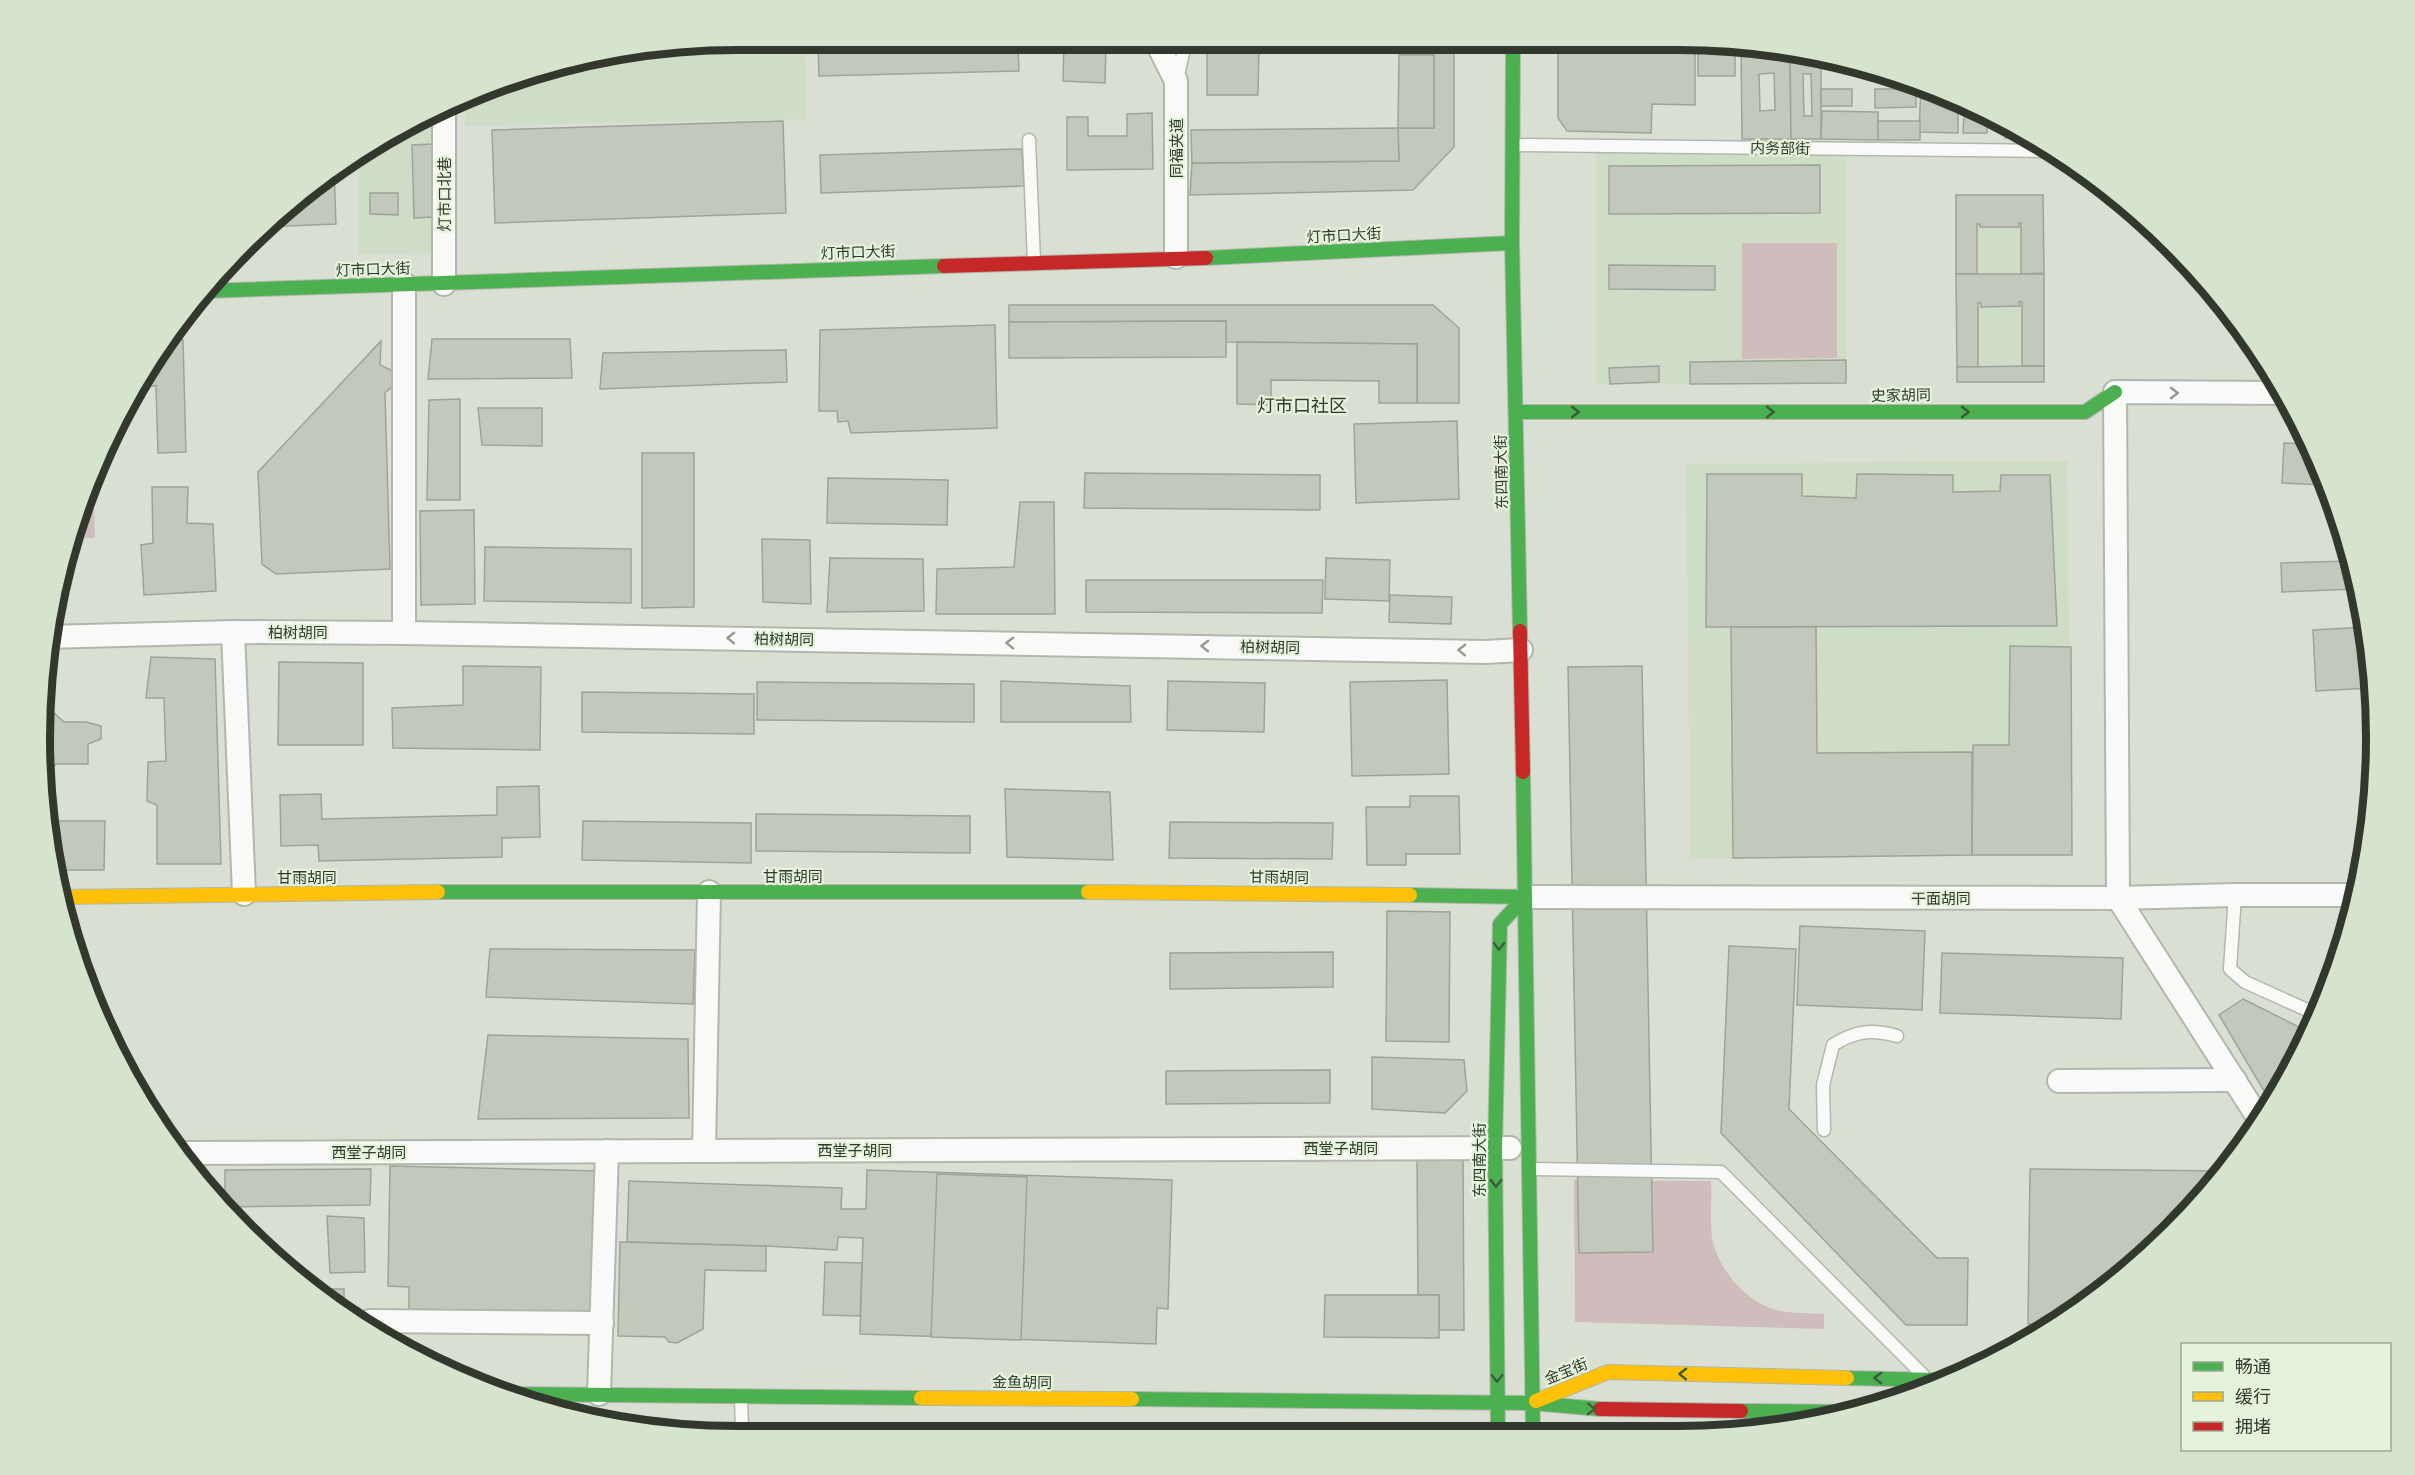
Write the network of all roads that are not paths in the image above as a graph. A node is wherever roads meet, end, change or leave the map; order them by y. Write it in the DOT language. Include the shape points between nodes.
graph roads {
  1 [pos="1160,50"];
  2 [pos="1184,50"];
  3 [pos="1513,50"];
  4 [pos="1176,81"];
  5 [pos="444,115"];
  6 [pos="1029,140"];
  7 [pos="1513,145"];
  8 [pos="2037,151"];
  9 [pos="1512,243"];
  10 [pos="1176,256"];
  11 [pos="1034,262"];
  12 [pos="404,284"];
  13 [pos="444,284"];
  14 [pos="215,291"];
  15 [pos="2115,392"];
  16 [pos="2091,393"];
  17 [pos="2272,393"];
  18 [pos="1600,398"];
  19 [pos="1517,406"];
  20 [pos="233,632"];
  21 [pos="404,633"];
  22 [pos="57,637"];
  23 [pos="1521,650"];
  24 [pos="709,892"];
  25 [pos="244,894"];
  26 [pos="2235,895"];
  27 [pos="2347,895"];
  28 [pos="69,897"];
  29 [pos="1525,897"];
  30 [pos="2118,898"];
  31 [pos="2309,1011"];
  32 [pos="1897,1036"];
  33 [pos="2235,1080"];
  34 [pos="2059,1081"];
  35 [pos="2255,1112"];
  36 [pos="1824,1131"];
  37 [pos="1495,1148"];
  38 [pos="607,1151"];
  39 [pos="704,1151"];
  40 [pos="190,1153"];
  41 [pos="1530,1158"];
  42 [pos="373,1321"];
  43 [pos="602,1323"];
  44 [pos="1929,1377"];
  45 [pos="1923,1380"];
  46 [pos="599,1394"];
  47 [pos="741,1396"];
  48 [pos="548,1399"];
  49 [pos="1498,1403"];
  50 [pos="1533,1403"];
  51 [pos="1810,1412"];
  52 [pos="742,1426"];
  53 [pos="1498,1426"];
  54 [pos="1533,1426"];
  1 -- 4 [label="street, 同福夹道"];
  2 -- 4 [label="lane"];
  3 -- 7 [label="main road, 东四南大街"];
  4 -- 10 [label="street, 同福夹道"];
  5 -- 13 [label="street, 灯市口北巷"];
  6 -- 11 [label="lane"];
  7 -- 8 [label="lane, 内务部街"];
  7 -- 9 [label="main road, 东四南大街"];
  9 -- 10 [label="main road, 灯市口大街" via="1214,258"];
  9 -- 19 [label="main road, 东四南大街"];
  10 -- 11 [label="main road, 灯市口大街"];
  11 -- 13 [label="main road, 灯市口大街"];
  12 -- 13 [label="main road, 灯市口大街"];
  12 -- 14 [label="main road, 灯市口大街"];
  12 -- 21 [label="street"];
  15 -- 16 [label="main road"];
  15 -- 17 [label="street, one-way"];
  19 -- 15 [label="main road, one-way" via="2085,412"];
  15 -- 30 [label="street"];
  18 -- 19 [label="main road"];
  19 -- 23 [label="main road, 东四南大街"];
  20 -- 21 [label="street, 柏树胡同"];
  20 -- 22 [label="street, 柏树胡同"];
  20 -- 25 [label="street"];
  23 -- 21 [label="street, 柏树胡同, one-way"];
  23 -- 29 [label="main road, 东四南大街"];
  24 -- 25 [label="main road, 甘雨胡同"];
  24 -- 29 [label="main road, 甘雨胡同" via="1133,891"];
  24 -- 39 [label="street"];
  25 -- 28 [label="main road, 甘雨胡同"];
  26 -- 27 [label="street, 干面胡同"];
  26 -- 30 [label="street, 干面胡同"];
  26 -- 31 [label="lane" via="2230,969 2245,982"];
  29 -- 30 [label="street, 干面胡同"];
  29 -- 37 [label="main road, 东四南大街, one-way" via="1500,924"];
  29 -- 41 [label="main road, 东四南大街"];
  30 -- 33 [label="street"];
  32 -- 36 [label="lane" via="1883,1032 1851,1034 1833,1045 1823,1085"];
  33 -- 34 [label="street"];
  33 -- 35 [label="street"];
  37 -- 39 [label="street, 西堂子胡同"];
  37 -- 41 [label="street, 西堂子胡同"];
  37 -- 49 [label="main road, 东四南大街, one-way"];
  38 -- 39 [label="street, 西堂子胡同"];
  38 -- 40 [label="street, 西堂子胡同"];
  38 -- 43 [label="street"];
  41 -- 44 [label="lane" via="1721,1172"];
  41 -- 50 [label="main road, 东四南大街"];
  42 -- 43 [label="street"];
  43 -- 46 [label="street"];
  45 -- 50 [label="main road, 金宝街, one-way" via="1608,1372"];
  46 -- 47 [label="main road, 金鱼胡同"];
  46 -- 48 [label="main road, 金鱼胡同"];
  47 -- 49 [label="main road, 金鱼胡同"];
  47 -- 52 [label="lane"];
  49 -- 50 [label="main road, 金鱼胡同"];
  49 -- 53 [label="main road, 东四南大街"];
  50 -- 51 [label="main road, 金宝街, one-way" via="1585,1409"];
  50 -- 54 [label="main road, 东四南大街"];
}
